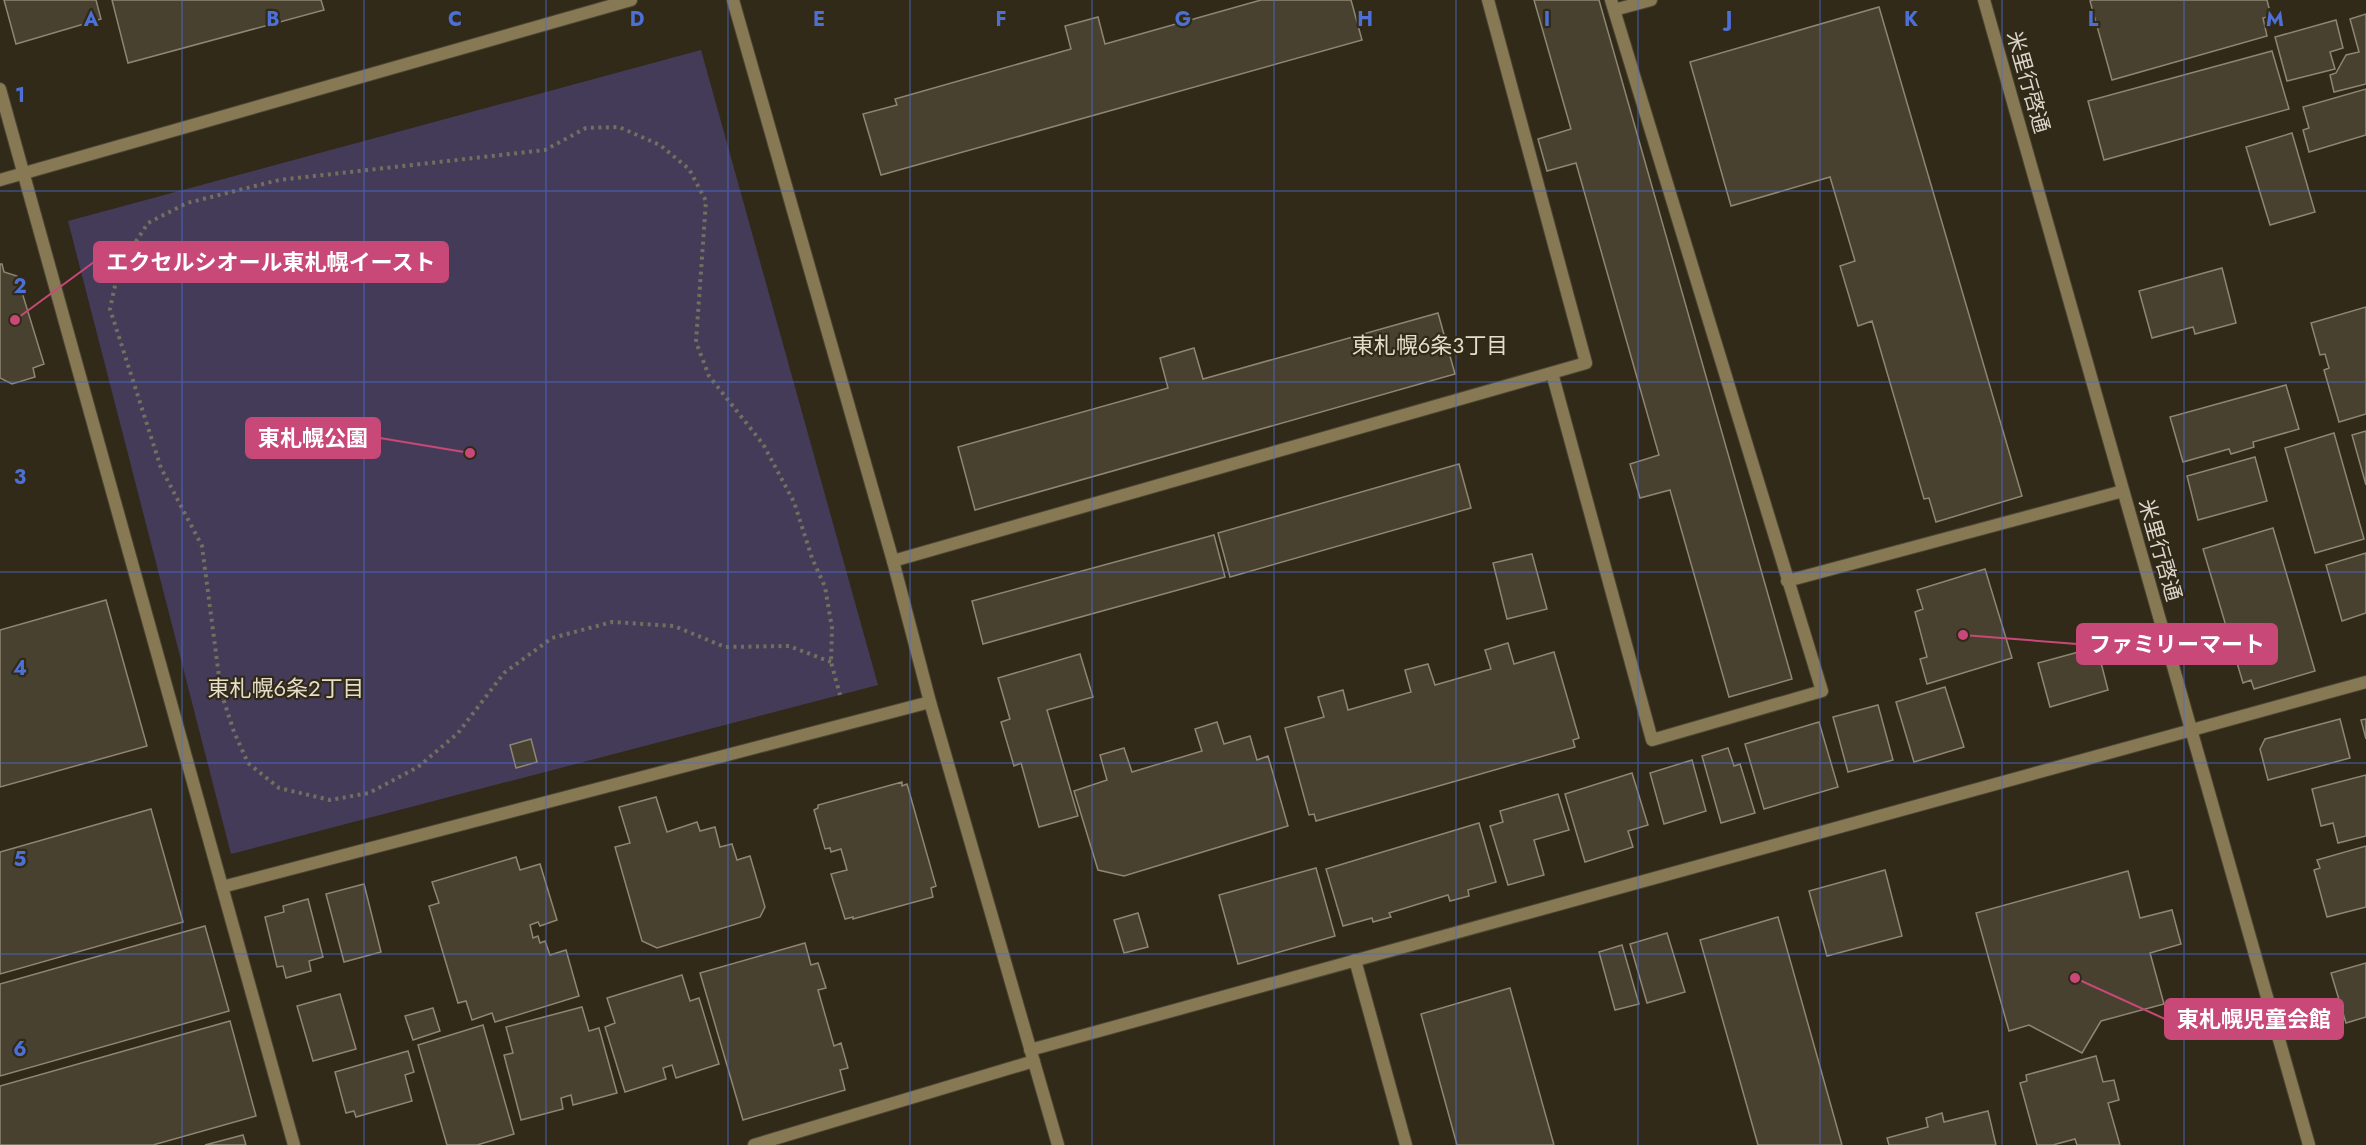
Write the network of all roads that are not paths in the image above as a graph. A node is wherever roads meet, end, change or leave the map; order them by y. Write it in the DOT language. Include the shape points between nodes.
graph roads {
  1 [pos="630,0"];
  2 [pos="733,0"];
  3 [pos="1488,0"];
  4 [pos="1651,0"];
  5 [pos="1984,0"];
  6 [pos="1613,5"];
  7 [pos="0,89"];
  8 [pos="24,173"];
  9 [pos="0,180"];
  10 [pos="1552,373"];
  11 [pos="2123,491"];
  12 [pos="893,561"];
  13 [pos="1787,580"];
  14 [pos="2366,682"];
  15 [pos="930,702"];
  16 [pos="2190,729"];
  17 [pos="222,887"];
  18 [pos="1355,960"];
  19 [pos="1032,1055"];
  20 [pos="294,1145"];
  21 [pos="754,1145"];
  22 [pos="1058,1145"];
  23 [pos="1406,1145"];
  24 [pos="2309,1145"];
  1 -- 8 [label="street"];
  2 -- 12 [label="street"];
  3 -- 10 [label="street" via="1586,363"];
  4 -- 6 [label="street"];
  5 -- 11 [label="street, 米里行啓通"];
  6 -- 13 [label="street"];
  7 -- 8 [label="street"];
  8 -- 9 [label="street"];
  8 -- 17 [label="street"];
  10 -- 12 [label="street"];
  10 -- 13 [label="street" via="1652,740 1822,691"];
  11 -- 13 [label="street"];
  11 -- 16 [label="street, 米里行啓通"];
  12 -- 15 [label="street"];
  14 -- 16 [label="street"];
  15 -- 17 [label="street"];
  15 -- 19 [label="street"];
  16 -- 18 [label="street"];
  16 -- 24 [label="street, 米里行啓通"];
  17 -- 20 [label="street"];
  18 -- 19 [label="street"];
  18 -- 23 [label="street"];
  19 -- 21 [label="street"];
  19 -- 22 [label="street"];
}
